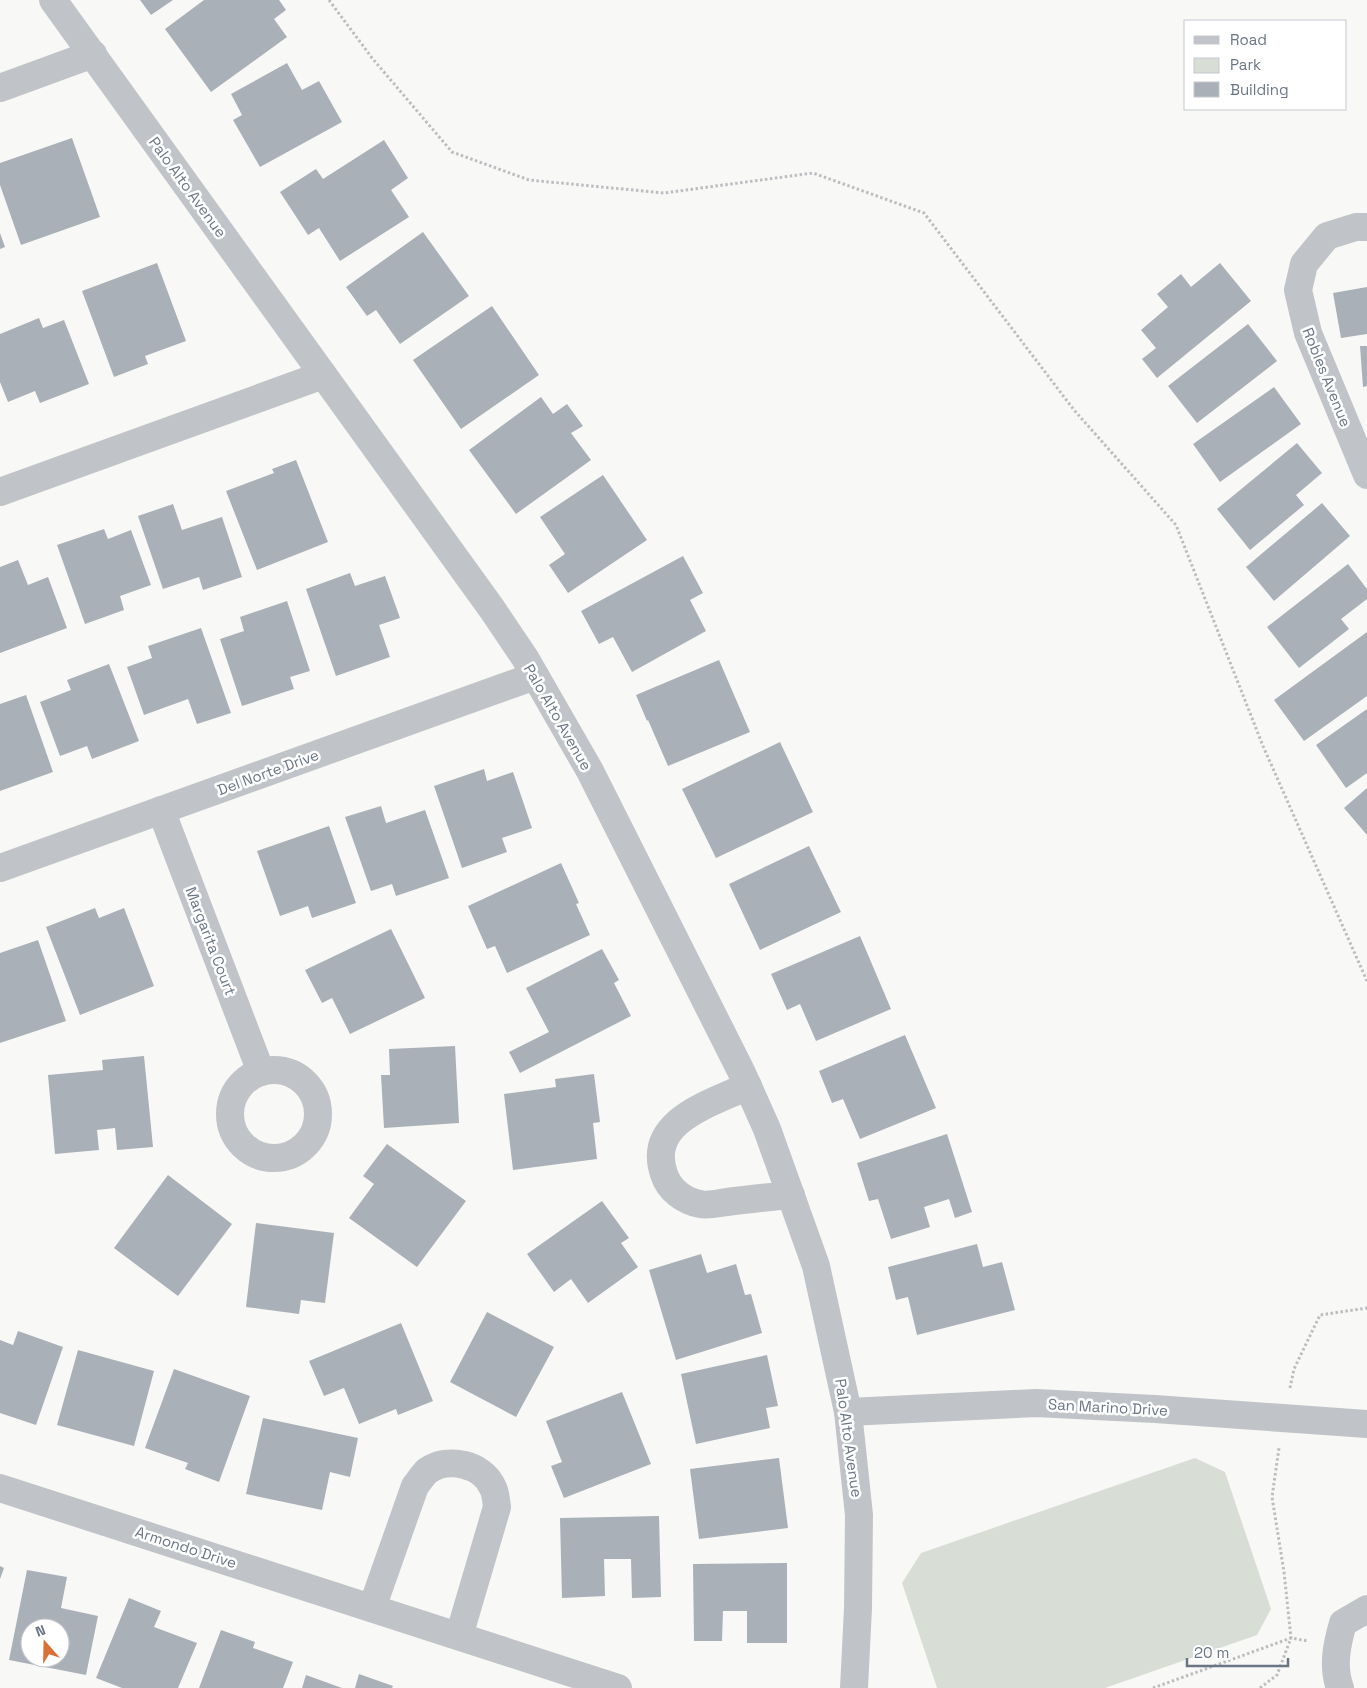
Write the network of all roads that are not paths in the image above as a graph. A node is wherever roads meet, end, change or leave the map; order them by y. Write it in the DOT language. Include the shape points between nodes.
graph roads {
  1 [pos="54,0"];
  2 [pos="93,54"];
  3 [pos="0,88"];
  4 [pos="1367,227"];
  5 [pos="323,375"];
  6 [pos="1367,474"];
  7 [pos="0,492"];
  8 [pos="535,676"];
  9 [pos="161,810"];
  10 [pos="0,868"];
  11 [pos="260,1072"];
  12 [pos="748,1086"];
  13 [pos="791,1195"];
  14 [pos="848,1412"];
  15 [pos="1367,1424"];
  16 [pos="0,1488"];
  17 [pos="372,1608"];
  18 [pos="1367,1609"];
  19 [pos="459,1636"];
  20 [pos="618,1688"];
  21 [pos="854,1688"];
  22 [pos="1340,1688"];
  1 -- 2 [label="street, Palo Alto Avenue"];
  2 -- 3 [label="street"];
  2 -- 5 [label="street, Palo Alto Avenue"];
  4 -- 6 [label="street, Robles Avenue" via="1327,236 1304,264 1298,290 1308,333"];
  5 -- 7 [label="street"];
  5 -- 8 [label="street, Palo Alto Avenue" via="492,609"];
  8 -- 9 [label="street, Del Norte Drive"];
  8 -- 12 [label="street, Palo Alto Avenue" via="590,771"];
  9 -- 10 [label="street, Del Norte Drive"];
  9 -- 11 [label="street, Margarita Court"];
  12 -- 13 [label="street, Palo Alto Avenue"];
  12 -- 13 [label="street" via="674,1124 663,1142 660,1162 667,1182 682,1197 702,1204"];
  13 -- 14 [label="street, Palo Alto Avenue" via="816,1266"];
  14 -- 15 [label="street, San Marino Drive" via="1036,1403"];
  14 -- 21 [label="street, Palo Alto Avenue" via="859,1515"];
  16 -- 17 [label="street, Armondo Drive"];
  17 -- 19 [label="street, Armondo Drive"];
  17 -- 19 [label="street" via="415,1486 427,1471 445,1463 465,1464 482,1473 493,1488 497,1507"];
  18 -- 22 [label="street" via="1343,1623 1336,1646 1336,1678"];
  19 -- 20 [label="street, Armondo Drive"];
}
